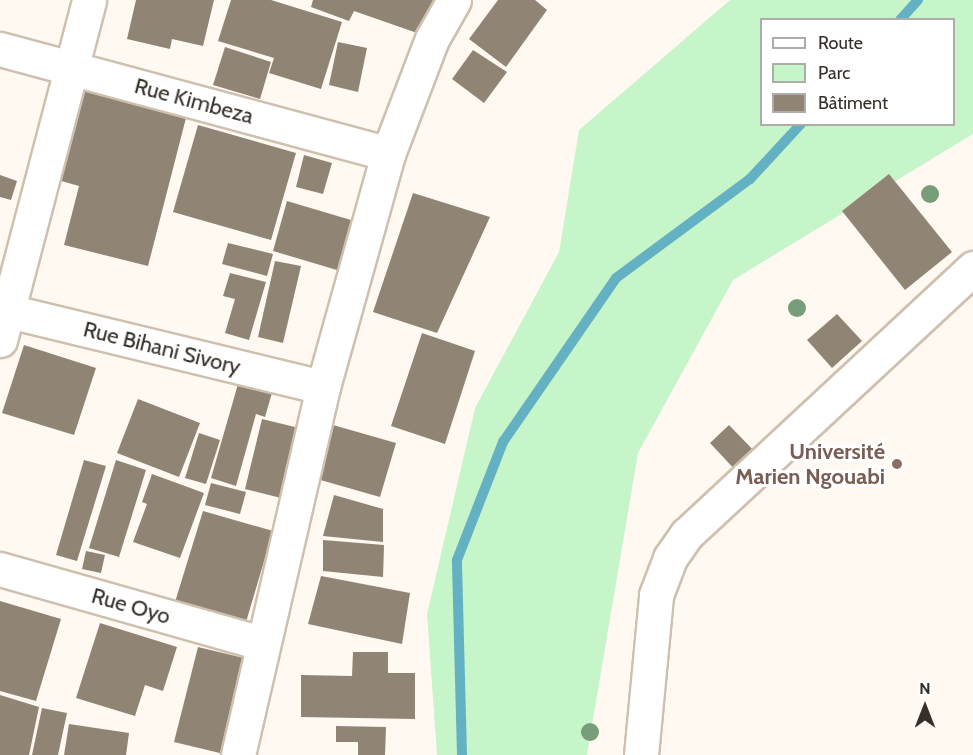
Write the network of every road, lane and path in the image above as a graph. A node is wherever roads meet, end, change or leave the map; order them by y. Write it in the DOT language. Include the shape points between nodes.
graph roads {
  1 [pos="89,0"];
  2 [pos="454,0"];
  3 [pos="0,49"];
  4 [pos="69,67"];
  5 [pos="388,154"];
  6 [pos="973,268"];
  7 [pos="2,320"];
  8 [pos="323,387"];
  9 [pos="0,569"];
  10 [pos="262,643"];
  11 [pos="238,755"];
  12 [pos="641,755"];
  1 -- 4 [label="street"];
  2 -- 5 [label="street" via="432,39"];
  3 -- 4 [label="street, Rue Kimbeza"];
  4 -- 5 [label="street, Rue Kimbeza"];
  4 -- 7 [label="street"];
  5 -- 8 [label="street"];
  6 -- 12 [label="street" via="687,534 670,558 656,595"];
  7 -- 8 [label="street, Rue Bihani Sivory"];
  8 -- 10 [label="street"];
  9 -- 10 [label="street, Rue Oyo"];
  10 -- 11 [label="street"];
}
